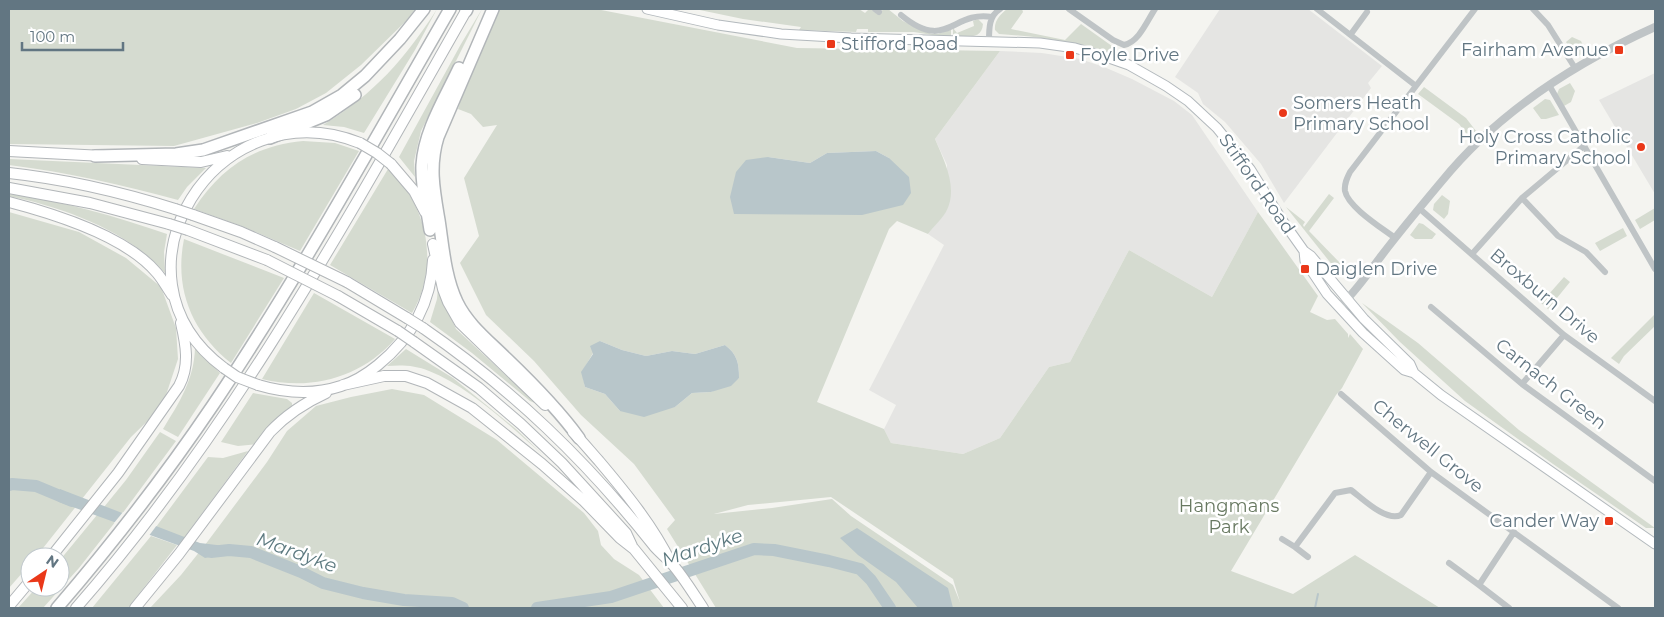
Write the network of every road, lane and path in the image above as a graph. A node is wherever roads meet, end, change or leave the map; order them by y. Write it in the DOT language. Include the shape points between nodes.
graph roads {
  1 [pos="424,9"];
  2 [pos="430,9"];
  3 [pos="450,9"];
  4 [pos="486,9"];
  5 [pos="493,9"];
  6 [pos="648,9"];
  7 [pos="1000,9"];
  8 [pos="1069,9"];
  9 [pos="1155,9"];
  10 [pos="1317,9"];
  11 [pos="1475,9"];
  12 [pos="1533,9"];
  13 [pos="467,10"];
  14 [pos="1367,12"];
  15 [pos="901,15"];
  16 [pos="992,17"];
  17 [pos="1655,27"];
  18 [pos="1351,34"];
  19 [pos="989,41"];
  20 [pos="1575,68"];
  21 [pos="1549,85"];
  22 [pos="1416,86"];
  23 [pos="270,138"];
  24 [pos="1584,146"];
  25 [pos="9,151"];
  26 [pos="234,154"];
  27 [pos="95,156"];
  28 [pos="9,173"];
  29 [pos="9,188"];
  30 [pos="1522,198"];
  31 [pos="9,202"];
  32 [pos="1420,209"];
  33 [pos="430,230"];
  34 [pos="1395,238"];
  35 [pos="433,244"];
  36 [pos="1304,251"];
  37 [pos="1472,254"];
  38 [pos="1655,269"];
  39 [pos="1605,272"];
  40 [pos="174,298"];
  41 [pos="1348,299"];
  42 [pos="1339,307"];
  43 [pos="1431,307"];
  44 [pos="178,311"];
  45 [pos="1564,335"];
  46 [pos="1414,373"];
  47 [pos="1522,384"];
  48 [pos="341,386"];
  49 [pos="1341,394"];
  50 [pos="1655,401"];
  51 [pos="579,438"];
  52 [pos="1431,472"];
  53 [pos="1655,480"];
  54 [pos="642,522"];
  55 [pos="1514,532"];
  56 [pos="623,535"];
  57 [pos="1282,538"];
  58 [pos="1655,543"];
  59 [pos="59,547"];
  60 [pos="1295,547"];
  61 [pos="1308,557"];
  62 [pos="1449,563"];
  63 [pos="1479,585"];
  64 [pos="20,593"];
  65 [pos="12,603"];
  66 [pos="57,608"];
  67 [pos="76,608"];
  68 [pos="135,608"];
  69 [pos="682,608"];
  70 [pos="703,608"];
  71 [pos="1509,608"];
  72 [pos="1618,608"];
  1 -- 27 [label="highway" via="365,76 342,95 312,112 203,150"];
  2 -- 23 [label="highway" via="393,58 351,98 326,115"];
  3 -- 66 [label="highway" via="282,297 202,422 148,496"];
  4 -- 33 [label="highway" via="424,150 422,173"];
  5 -- 51 [label="highway" via="438,137 433,156 433,185 449,280 456,300 470,322 530,381"];
  6 -- 19 [label="main road, Stifford Road" via="718,25 781,34"];
  7 -- 16 [label="street"];
  8 -- 9 [label="street" via="1124,45 1136,38"];
  10 -- 18 [label="street"];
  11 -- 22 [label="street"];
  12 -- 20 [label="street" via="1548,24"];
  13 -- 67 [label="highway" via="324,258 253,372 164,500"];
  14 -- 18 [label="street"];
  15 -- 16 [label="street" via="922,29 934,32 980,16"];
  16 -- 19 [label="street"];
  17 -- 20 [label="street"];
  18 -- 22 [label="street"];
  19 -- 36 [label="main road, Stifford Road" via="1040,42 1092,52 1129,66 1178,93 1240,154"];
  20 -- 21 [label="street"];
  21 -- 24 [label="street"];
  21 -- 32 [label="street" via="1480,140"];
  22 -- 34 [label="street" via="1346,181 1345,192 1355,207"];
  23 -- 26 [label="highway"];
  23 -- 33 [label="highway, bridge" via="312,132 360,143 392,164 414,191"];
  24 -- 30 [label="street"];
  24 -- 38 [label="street"];
  25 -- 27 [label="highway"];
  26 -- 27 [label="highway" via="201,162"];
  26 -- 40 [label="highway" via="204,180 180,217 172,253"];
  28 -- 54 [label="highway, bridge" via="65,181 175,209 241,232 346,282 423,328 479,368 541,422"];
  29 -- 56 [label="highway, bridge" via="90,202 188,230 267,260 338,296 398,331 479,388 562,463"];
  30 -- 37 [label="street"];
  30 -- 39 [label="street" via="1558,236 1586,252"];
  31 -- 40 [label="highway" via="88,228 118,243 156,272"];
  32 -- 34 [label="street"];
  32 -- 37 [label="street, Broxburn Drive"];
  33 -- 35 [label="highway"];
  34 -- 41 [label="street"];
  35 -- 48 [label="highway" via="428,293 408,335 372,369"];
  35 -- 51 [label="highway" via="443,289 460,323"];
  36 -- 41 [label="main road, Stifford Road"];
  36 -- 42 [label="main road, Stifford Road" via="1306,261"];
  37 -- 45 [label="street, Broxburn Drive"];
  40 -- 44 [label="highway"];
  41 -- 42 [label="street"];
  41 -- 46 [label="main road, Stifford Road" via="1410,364"];
  42 -- 46 [label="main road, Stifford Road" via="1382,351 1404,370"];
  43 -- 47 [label="street, Carnach Green"];
  44 -- 48 [label="highway, bridge" via="208,355 237,376 284,391 321,391"];
  44 -- 59 [label="highway" via="187,354 179,386 118,473"];
  45 -- 47 [label="street"];
  45 -- 50 [label="street, Broxburn Drive"];
  46 -- 58 [label="main road, Stifford Road"];
  47 -- 53 [label="street, Carnach Green"];
  48 -- 56 [label="highway" via="398,376 419,380 446,394 479,413"];
  48 -- 68 [label="highway" via="300,405 284,418 262,442"];
  49 -- 52 [label="street, Cherwell Grove"];
  51 -- 54 [label="highway" via="612,476"];
  52 -- 55 [label="street, Cherwell Grove"];
  52 -- 60 [label="street" via="1401,515 1395,517 1387,516 1351,490 1335,493"];
  54 -- 70 [label="highway" via="661,543"];
  55 -- 63 [label="street"];
  55 -- 72 [label="street, Cherwell Grove"];
  56 -- 69 [label="highway"];
  57 -- 60 [label="street"];
  60 -- 61 [label="street"];
  62 -- 63 [label="street"];
  63 -- 71 [label="street"];
  64 -- 65 [label="highway"];
}
